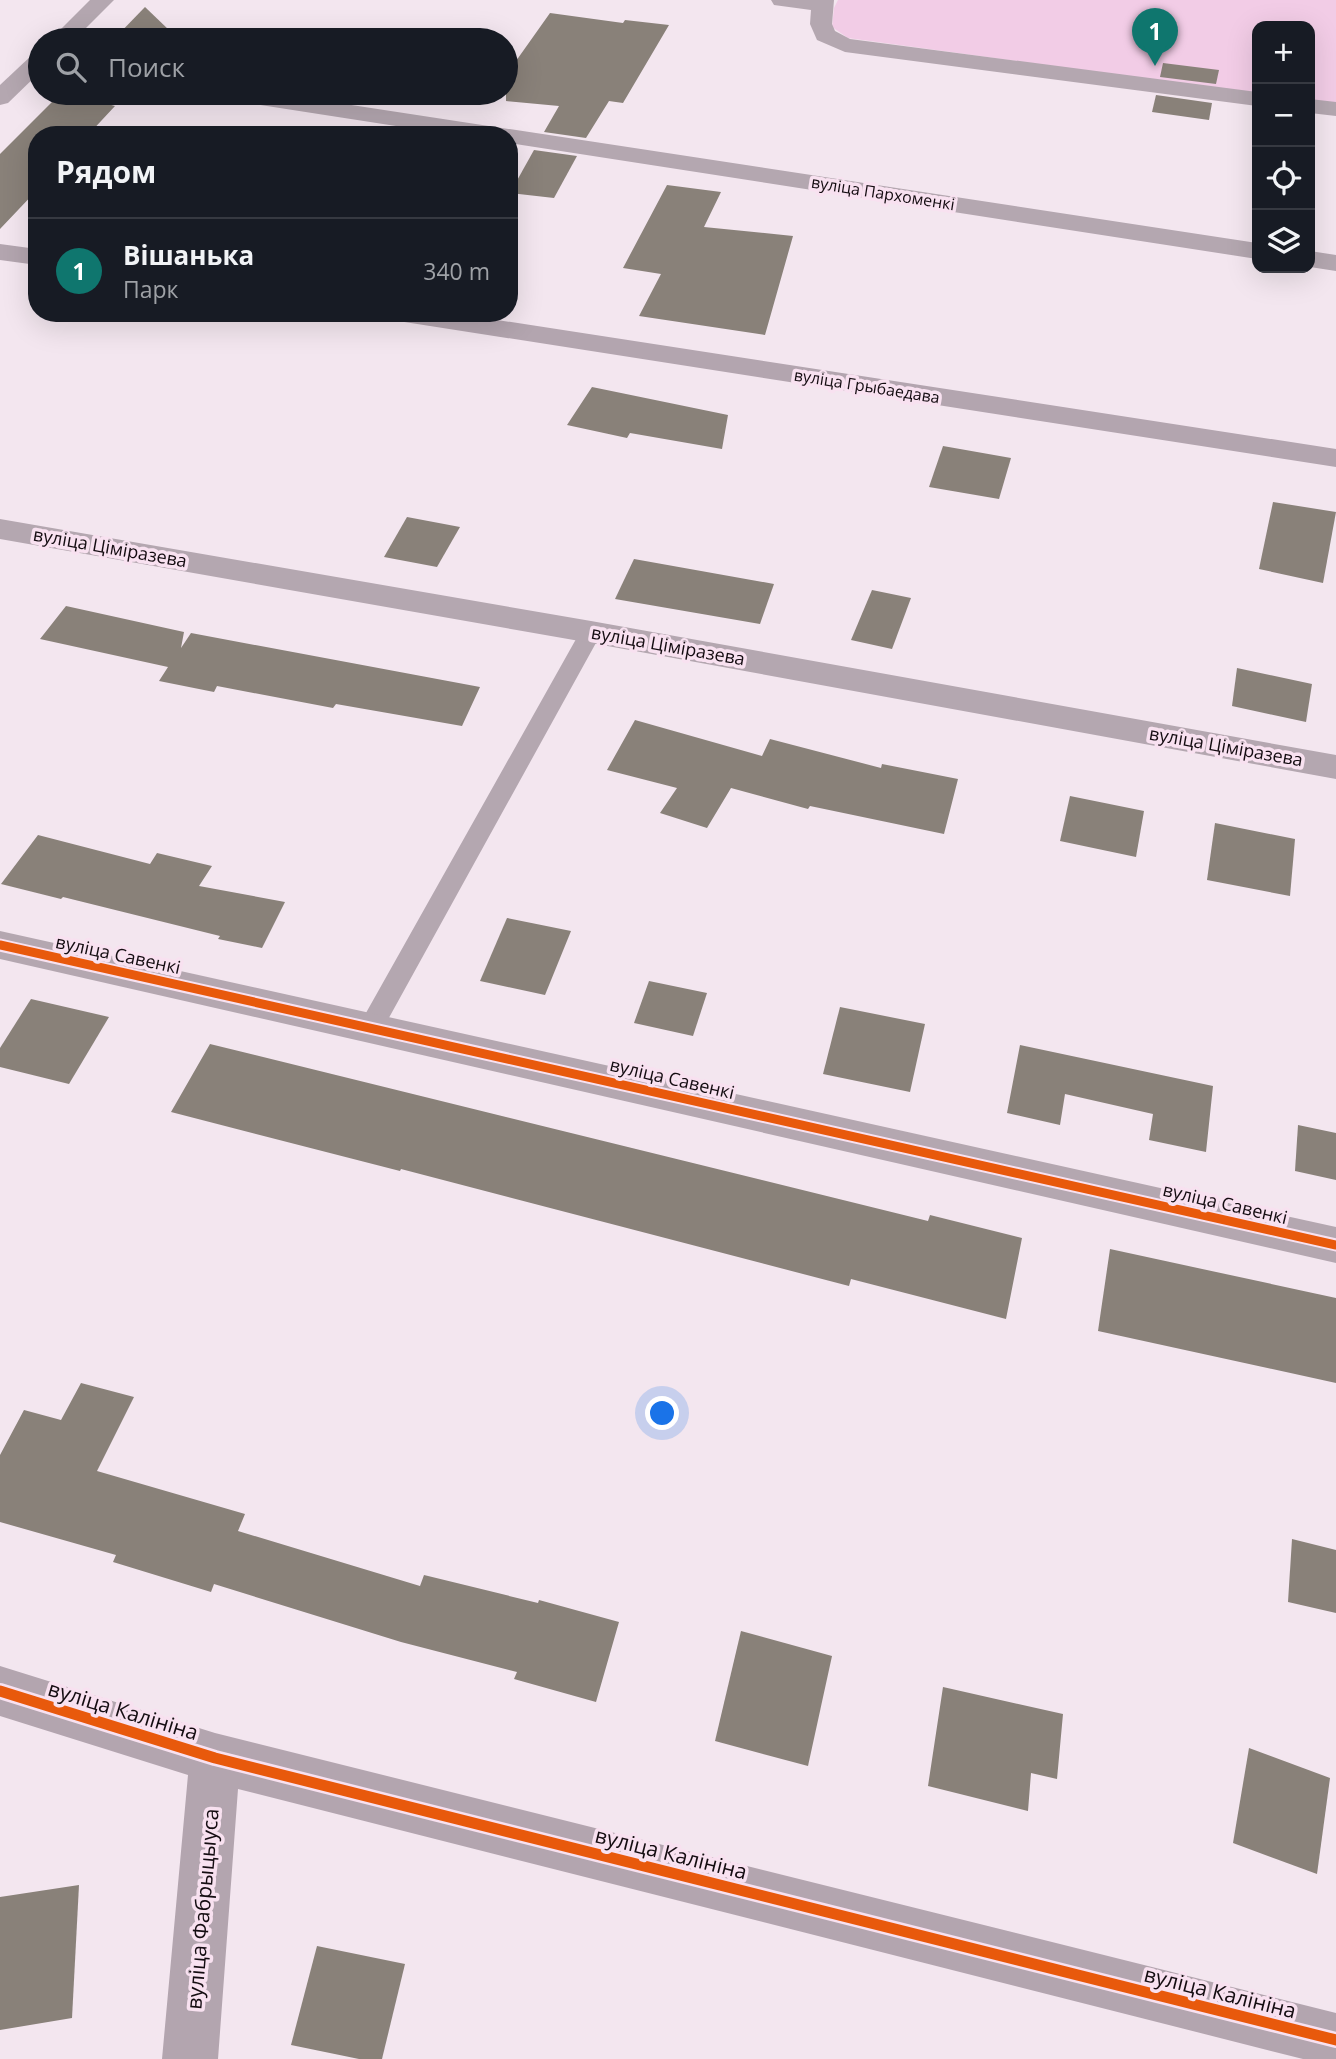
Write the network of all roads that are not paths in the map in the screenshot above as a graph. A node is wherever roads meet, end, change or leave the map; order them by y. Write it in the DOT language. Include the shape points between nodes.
graph roads {
  1 [pos="103,0"];
  2 [pos="782,0"];
  3 [pos="822,2"];
  4 [pos="74,28"];
  5 [pos="12,60"];
  6 [pos="28,62"];
  7 [pos="28,73"];
  8 [pos="0,98"];
  9 [pos="1252,98"];
  10 [pos="307,105"];
  11 [pos="1315,107"];
  12 [pos="1336,109"];
  13 [pos="444,126"];
  14 [pos="518,137"];
  15 [pos="1252,250"];
  16 [pos="0,252"];
  17 [pos="28,256"];
  18 [pos="1315,260"];
  19 [pos="1336,263"];
  20 [pos="456,322"];
  21 [pos="1336,458"];
  22 [pos="0,529"];
  23 [pos="591,632"];
  24 [pos="1336,767"];
  25 [pos="0,945"];
  26 [pos="372,1027"];
  27 [pos="1336,1245"];
  28 [pos="0,1690"];
  29 [pos="215,1758"];
  30 [pos="1336,2040"];
  31 [pos="190,2059"];
  1 -- 4 [label="street"];
  2 -- 3 [label="street"];
  3 -- 9 [label="street" via="825,35 845,45"];
  5 -- 6 [label="street"];
  7 -- 8 [label="street"];
  10 -- 13 [label="street"];
  11 -- 12 [label="street"];
  14 -- 15 [label="street, вуліца Пархоменкі"];
  16 -- 17 [label="street"];
  18 -- 19 [label="street"];
  20 -- 21 [label="street, вуліца Грыбаедава"];
  22 -- 23 [label="street, вуліца Ціміразева"];
  23 -- 24 [label="street, вуліца Ціміразева"];
  23 -- 26 [label="lane"];
  25 -- 26 [label="street, вуліца Савенкі"];
  26 -- 27 [label="street, вуліца Савенкі"];
  28 -- 29 [label="street, вуліца Калініна"];
  29 -- 30 [label="street, вуліца Калініна"];
  29 -- 31 [label="street, вуліца Фабрыцыуса"];
}
